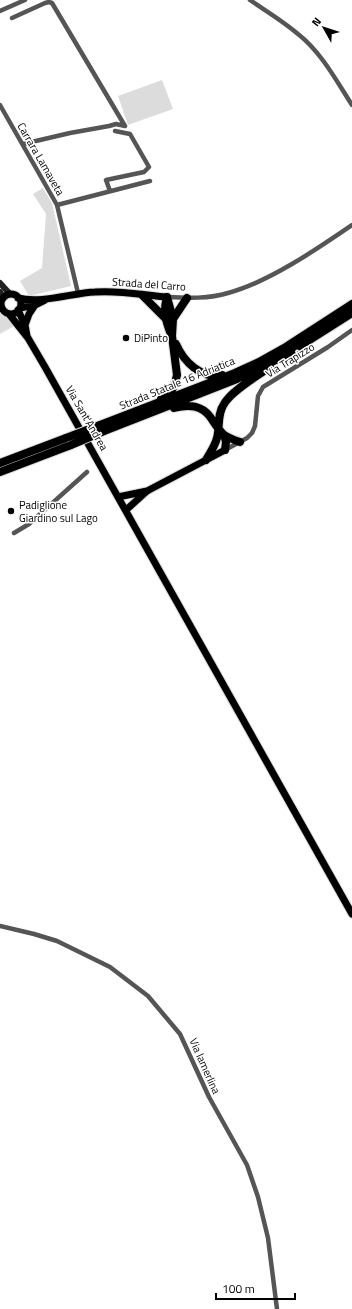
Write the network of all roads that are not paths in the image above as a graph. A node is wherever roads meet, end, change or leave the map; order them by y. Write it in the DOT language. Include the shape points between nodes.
graph roads {
  1 [pos="25,0"];
  2 [pos="250,0"];
  3 [pos="0,11"];
  4 [pos="12,18"];
  5 [pos="352,104"];
  6 [pos="0,105"];
  7 [pos="115,131"];
  8 [pos="23,144"];
  9 [pos="150,181"];
  10 [pos="110,191"];
  11 [pos="57,205"];
  12 [pos="352,225"];
  13 [pos="0,283"];
  14 [pos="78,293"];
  15 [pos="10,294"];
  16 [pos="142,295"];
  17 [pos="1,297"];
  18 [pos="167,297"];
  19 [pos="18,298"];
  20 [pos="188,298"];
  21 [pos="47,299"];
  22 [pos="352,304"];
  23 [pos="35,305"];
  24 [pos="1,308"];
  25 [pos="19,309"];
  26 [pos="352,313"];
  27 [pos="9,314"];
  28 [pos="169,319"];
  29 [pos="26,325"];
  30 [pos="352,330"];
  31 [pos="172,336"];
  32 [pos="28,338"];
  33 [pos="286,355"];
  34 [pos="235,373"];
  35 [pos="140,414"];
  36 [pos="220,434"];
  37 [pos="69,441"];
  38 [pos="240,442"];
  39 [pos="225,450"];
  40 [pos="206,460"];
  41 [pos="0,463"];
  42 [pos="0,472"];
  43 [pos="87,472"];
  44 [pos="147,491"];
  45 [pos="118,497"];
  46 [pos="126,510"];
  47 [pos="14,533"];
  48 [pos="352,914"];
  49 [pos="0,926"];
  50 [pos="277,1309"];
  1 -- 3 [label="street"];
  2 -- 5 [label="street" via="304,39 328,67"];
  4 -- 8 [label="street" via="45,3 52,3 125,126 116,124"];
  6 -- 8 [label="street, Carrara Lamaveta"];
  7 -- 10 [label="street" via="130,134 149,167 144,172 106,180"];
  8 -- 11 [label="street, Carrara Lamaveta"];
  9 -- 10 [label="street"];
  10 -- 11 [label="street"];
  11 -- 14 [label="street, Carrara Lamaveta"];
  12 -- 20 [label="street, Strada del Carro" via="258,282 227,294"];
  13 -- 15 [label="street"];
  14 -- 16 [label="main road, Strada del Carro" via="115,291"];
  14 -- 21 [label="main road, Strada del Carro"];
  15 -- 17 [label="main road, Via Sant'Andrea"];
  15 -- 19 [label="main road"];
  16 -- 18 [label="main road, Strada del Carro"];
  16 -- 28 [label="highway"];
  17 -- 24 [label="main road, Via Sant'Andrea"];
  18 -- 20 [label="street, Strada del Carro"];
  18 -- 28 [label="highway"];
  19 -- 21 [label="main road, Strada del Carro"];
  19 -- 25 [label="main road, Via Sant'Andrea" via="21,302"];
  20 -- 28 [label="highway"];
  21 -- 23 [label="main road, Strada del Carro"];
  22 -- 34 [label="highway, Strada Statale 16 Adriatica" via="284,348"];
  23 -- 25 [label="main road, Strada del Carro"];
  23 -- 29 [label="main road"];
  24 -- 27 [label="main road, Via Sant'Andrea"];
  25 -- 27 [label="main road"];
  25 -- 29 [label="main road, Via Sant'Andrea"];
  26 -- 33 [label="highway, Strada Statale 16 Adriatica"];
  27 -- 32 [label="main road, Via Sant'Andrea"];
  28 -- 31 [label="highway"];
  29 -- 32 [label="main road, Via Sant'Andrea"];
  30 -- 38 [label="street, Via Trapizzo" via="263,387 258,396 255,426 252,433"];
  31 -- 34 [label="highway" via="180,352 201,373 214,377"];
  31 -- 35 [label="highway" via="176,383 164,397"];
  32 -- 45 [label="main road, Via Sant'Andrea"];
  33 -- 35 [label="highway, Strada Statale 16 Adriatica" via="237,379"];
  33 -- 36 [label="highway" via="228,398 220,413"];
  34 -- 35 [label="highway, Strada Statale 16 Adriatica"];
  35 -- 36 [label="highway" via="194,406 207,412"];
  35 -- 37 [label="highway, Strada Statale 16 Adriatica, bridge"];
  36 -- 38 [label="highway"];
  36 -- 39 [label="highway"];
  36 -- 40 [label="highway"];
  37 -- 41 [label="highway, Strada Statale 16 Adriatica"];
  37 -- 42 [label="highway, Strada Statale 16 Adriatica"];
  38 -- 39 [label="street, Via Trapizzo"];
  39 -- 40 [label="main road"];
  40 -- 44 [label="main road"];
  43 -- 47 [label="street" via="29,524"];
  44 -- 45 [label="main road"];
  44 -- 46 [label="main road"];
  45 -- 46 [label="main road, Via Sant'Andrea"];
  46 -- 48 [label="main road, Via Sant'Andrea"];
  49 -- 50 [label="street, Via lamerlina" via="57,941 110,968 148,996 180,1034 209,1097 247,1165 268,1238"];
}
